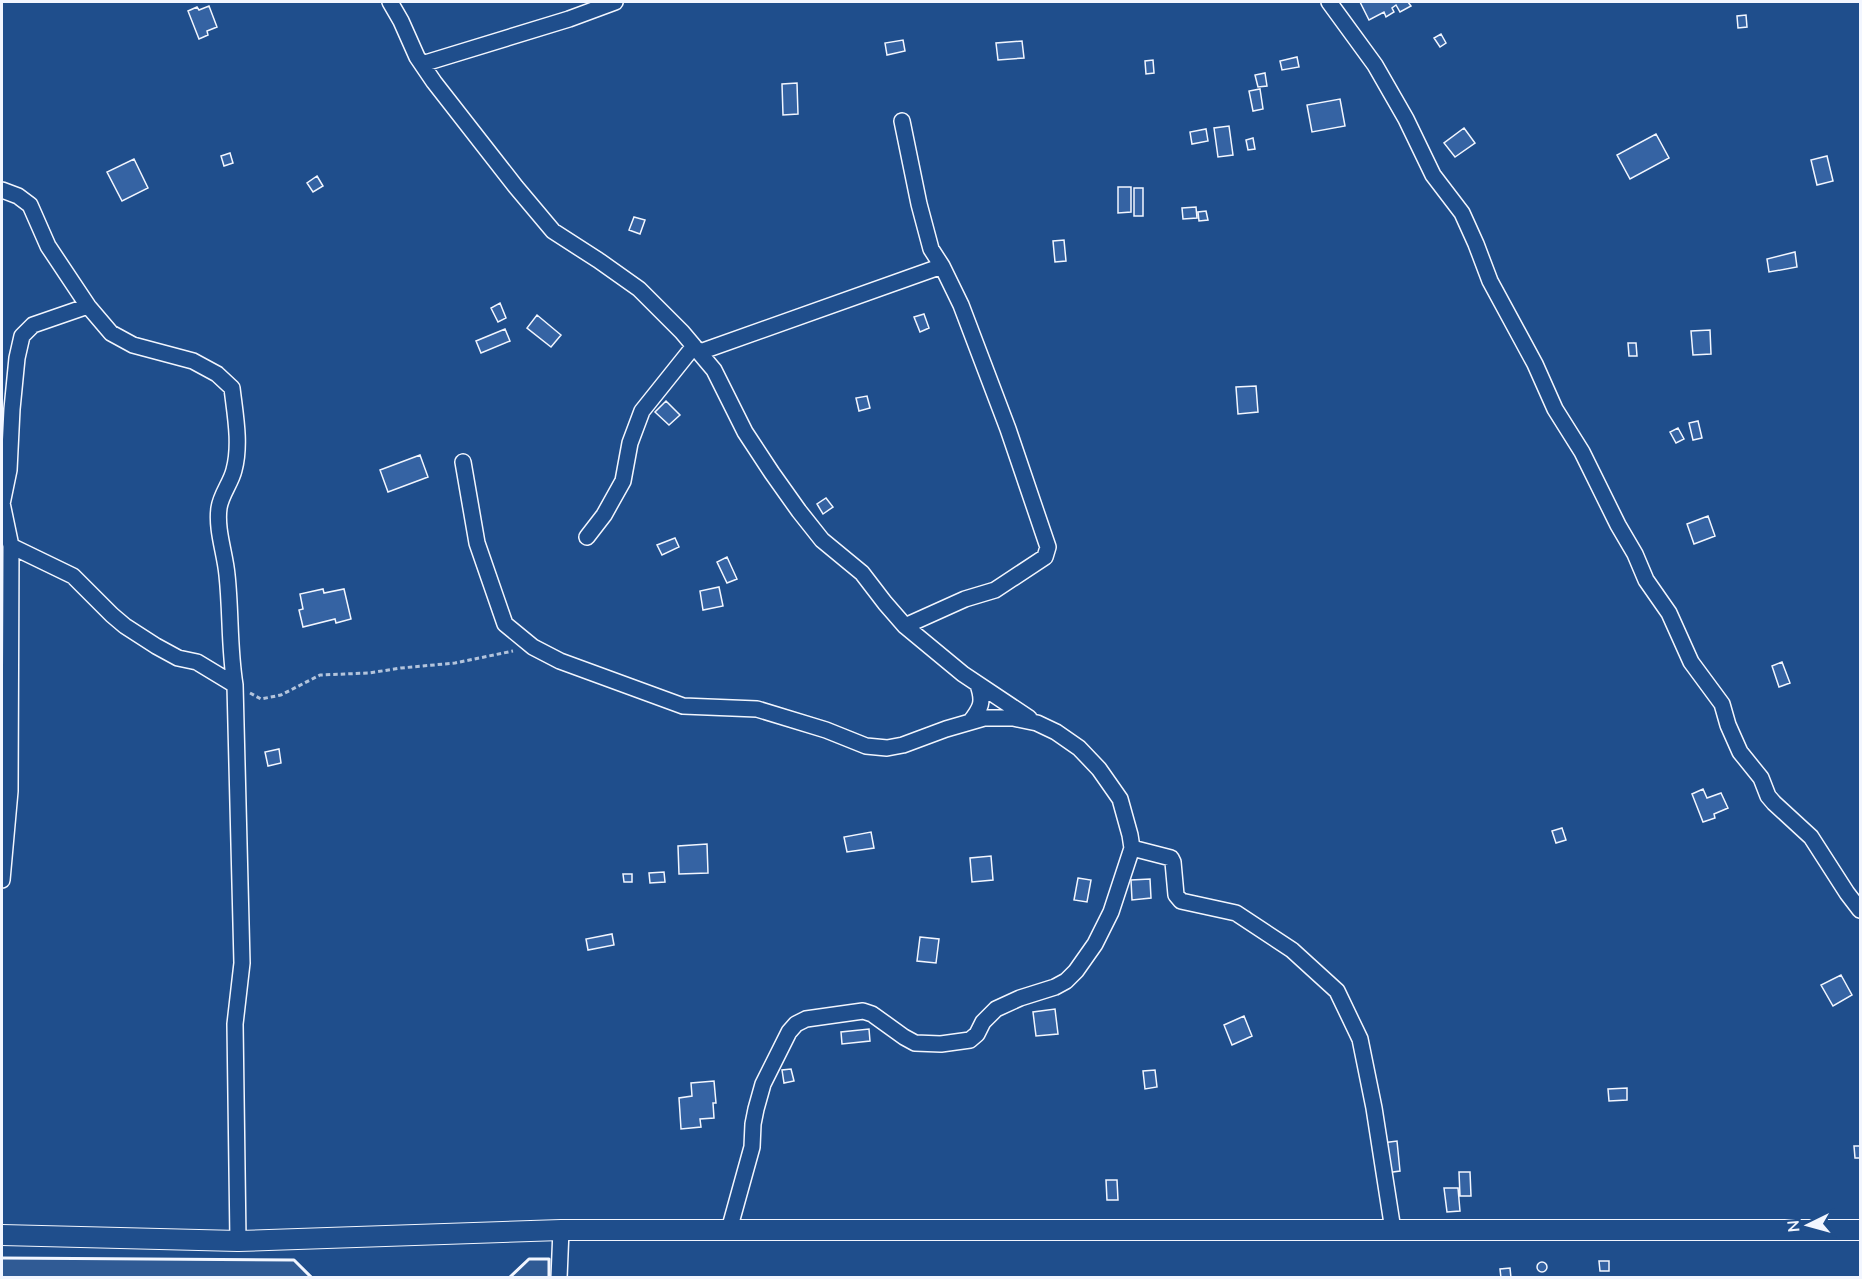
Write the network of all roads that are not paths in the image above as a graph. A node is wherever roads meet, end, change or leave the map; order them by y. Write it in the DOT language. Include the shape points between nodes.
graph roads {
  1 [pos="390,2"];
  2 [pos="615,2"];
  3 [pos="1329,2"];
  4 [pos="422,64"];
  5 [pos="902,121"];
  6 [pos="2,190"];
  7 [pos="942,266"];
  8 [pos="88,306"];
  9 [pos="697,349"];
  10 [pos="463,462"];
  11 [pos="2,503"];
  12 [pos="587,537"];
  13 [pos="11,546"];
  14 [pos="905,626"];
  15 [pos="235,685"];
  16 [pos="978,685"];
  17 [pos="970,722"];
  18 [pos="1036,723"];
  19 [pos="1132,848"];
  20 [pos="2,880"];
  21 [pos="1860,910"];
  22 [pos="561,1230"];
  23 [pos="729,1230"];
  24 [pos="1393,1230"];
  25 [pos="1860,1230"];
  26 [pos="2,1235"];
  27 [pos="238,1240"];
  28 [pos="559,1278"];
  1 -- 4 [label="street"];
  2 -- 4 [label="street"];
  3 -- 21 [label="street" via="1375,65 1433,175 1462,213 1490,281 1555,409 1582,452 1646,580 1669,613 1691,662 1722,704 1740,752 1761,778 1768,796 1812,837"];
  4 -- 9 [label="street" via="553,231 639,289"];
  5 -- 7 [label="street" via="931,249"];
  6 -- 8 [label="street" via="30,205 48,246"];
  7 -- 9 [label="street"];
  7 -- 14 [label="street" via="1008,429 1048,548 1045,557 995,590"];
  8 -- 11 [label="street" via="33,325 22,336 9,470"];
  8 -- 15 [label="street" via="111,333 133,345 193,361 232,388 236,451 234,470 219,506 218,526 228,578"];
  9 -- 12 [label="street" via="642,411 622,481"];
  9 -- 14 [label="street" via="714,370 745,432 799,511 822,540 862,573"];
  10 -- 17 [label="street" via="477,543 505,624 533,647 560,661 683,706 757,710 866,746 903,745"];
  11 -- 13 [label="street"];
  13 -- 15 [label="street" via="74,576 112,615 156,646 178,658 197,662"];
  13 -- 20 [label="street" via="10,792"];
  14 -- 16 [label="street"];
  15 -- 27 [label="street" via="242,963 235,1024"];
  16 -- 17 [label="street" via="981,706"];
  16 -- 18 [label="street"];
  17 -- 18 [label="street" via="1013,718"];
  18 -- 19 [label="street" via="1079,748 1099,770 1120,799"];
  19 -- 23 [label="street" via="1111,912 1076,971 1055,987 996,1009 969,1040 915,1043 863,1011 819,1016 796,1024 763,1084 752,1147"];
  19 -- 24 [label="street" via="1171,858 1176,895 1181,901 1236,913 1292,950 1337,992 1360,1039"];
  22 -- 23 [label="street"];
  22 -- 27 [label="street"];
  22 -- 28 [label="street"];
  23 -- 24 [label="street"];
  24 -- 25 [label="street"];
  26 -- 27 [label="street"];
}
